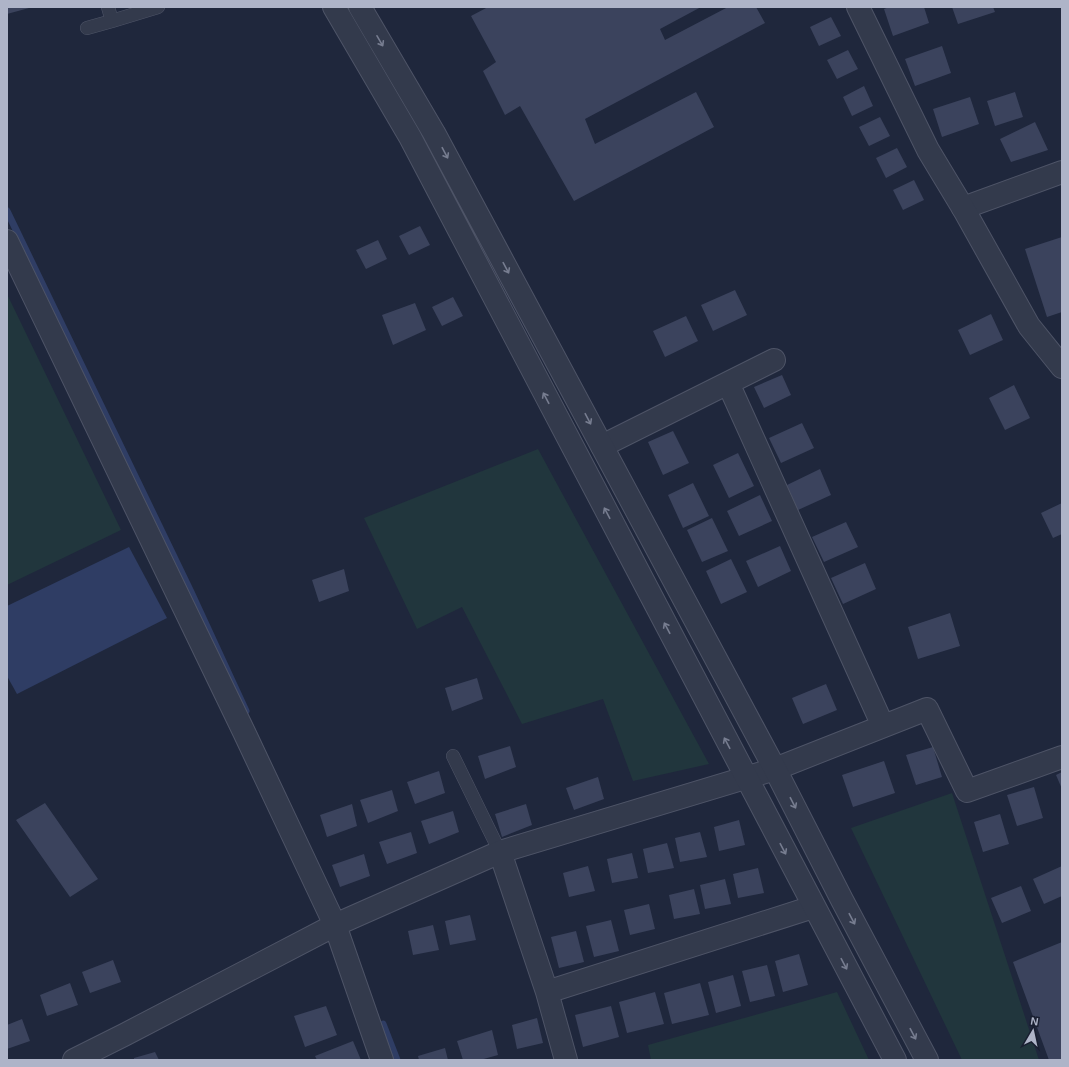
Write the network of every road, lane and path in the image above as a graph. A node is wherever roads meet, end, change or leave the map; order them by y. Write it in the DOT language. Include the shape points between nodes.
graph roads {
  1 [pos="108,7"];
  2 [pos="158,7"];
  3 [pos="334,7"];
  4 [pos="360,7"];
  5 [pos="858,7"];
  6 [pos="112,21"];
  7 [pos="87,28"];
  8 [pos="1062,172"];
  9 [pos="964,208"];
  10 [pos="7,241"];
  11 [pos="774,360"];
  12 [pos="1062,367"];
  13 [pos="728,383"];
  14 [pos="602,446"];
  15 [pos="883,726"];
  16 [pos="453,756"];
  17 [pos="1062,757"];
  18 [pos="775,768"];
  19 [pos="746,778"];
  20 [pos="500,852"];
  21 [pos="813,907"];
  22 [pos="335,925"];
  23 [pos="547,992"];
  24 [pos="74,1060"];
  25 [pos="382,1060"];
  26 [pos="565,1060"];
  27 [pos="895,1060"];
  28 [pos="927,1060"];
  1 -- 6 [label="lane"];
  2 -- 6 [label="lane"];
  19 -- 3 [label="street, one-way" via="410,137"];
  4 -- 14 [label="street, one-way" via="434,133"];
  5 -- 9 [label="street" via="928,150"];
  6 -- 7 [label="lane"];
  8 -- 9 [label="street"];
  9 -- 12 [label="street" via="1029,326"];
  10 -- 22 [label="street"];
  11 -- 13 [label="street"];
  13 -- 14 [label="street"];
  13 -- 15 [label="street"];
  14 -- 18 [label="street"];
  15 -- 17 [label="street" via="927,709 967,791"];
  15 -- 18 [label="street"];
  16 -- 20 [label="lane"];
  18 -- 19 [label="street"];
  18 -- 28 [label="street, one-way"];
  19 -- 20 [label="street"];
  19 -- 21 [label="street, one-way"];
  20 -- 22 [label="street"];
  20 -- 23 [label="street"];
  21 -- 23 [label="street"];
  21 -- 27 [label="street, one-way"];
  22 -- 24 [label="street"];
  22 -- 25 [label="street"];
  23 -- 26 [label="street"];
}
